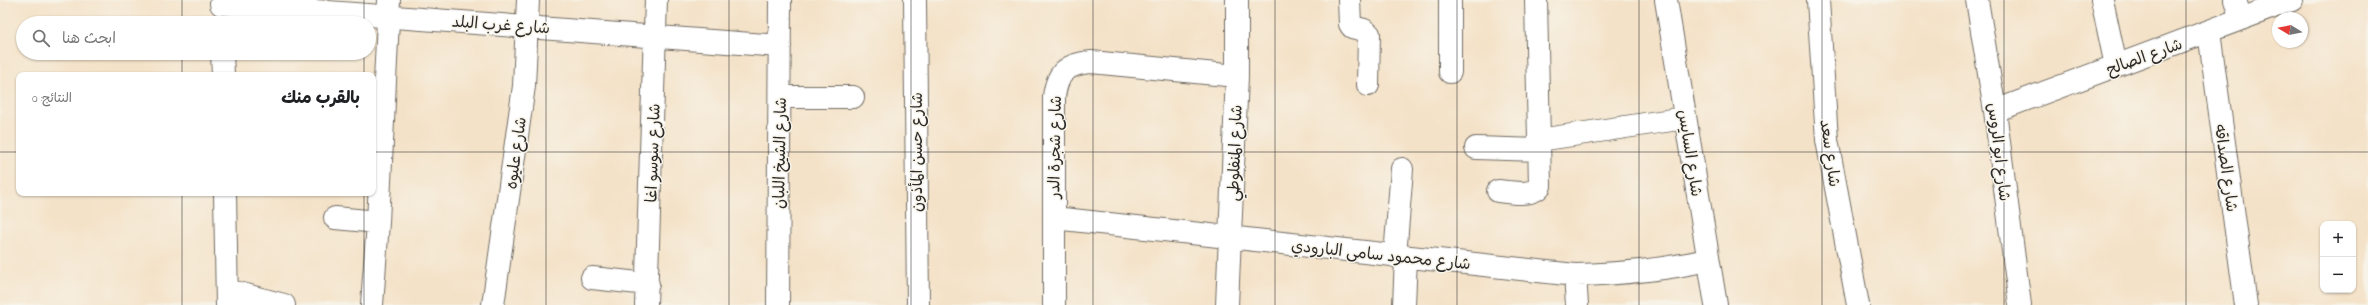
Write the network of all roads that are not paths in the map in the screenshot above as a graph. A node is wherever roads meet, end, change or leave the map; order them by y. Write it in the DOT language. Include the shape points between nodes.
graph roads {
  1 [pos="528,0"];
  2 [pos="656,0"];
  3 [pos="780,0"];
  4 [pos="915,0"];
  5 [pos="1237,0"];
  6 [pos="1350,0"];
  7 [pos="1450,0"];
  8 [pos="1536,0"];
  9 [pos="1666,0"];
  10 [pos="1818,0"];
  11 [pos="1977,0"];
  12 [pos="2102,0"];
  13 [pos="2292,0"];
  14 [pos="388,8"];
  15 [pos="221,9"];
  16 [pos="2238,10"];
  17 [pos="527,26"];
  18 [pos="2209,32"];
  19 [pos="655,36"];
  20 [pos="780,46"];
  21 [pos="222,60"];
  22 [pos="2116,66"];
  23 [pos="223,72"];
  24 [pos="1450,72"];
  25 [pos="1237,76"];
  26 [pos="1368,85"];
  27 [pos="780,97"];
  28 [pos="853,98"];
  29 [pos="1996,111"];
  30 [pos="1685,118"];
  31 [pos="1539,145"];
  32 [pos="1476,148"];
  33 [pos="1402,169"];
  34 [pos="1498,191"];
  35 [pos="225,196"];
  36 [pos="335,218"];
  37 [pos="1054,218"];
  38 [pos="378,222"];
  39 [pos="1231,238"];
  40 [pos="1401,257"];
  41 [pos="1707,260"];
  42 [pos="1575,275"];
  43 [pos="592,278"];
  44 [pos="647,295"];
  45 [pos="227,298"];
  46 [pos="284,305"];
  47 [pos="372,305"];
  48 [pos="493,305"];
  49 [pos="778,305"];
  50 [pos="918,305"];
  51 [pos="1054,305"];
  52 [pos="1227,305"];
  53 [pos="1404,305"];
  54 [pos="1577,305"];
  55 [pos="1716,305"];
  56 [pos="1858,305"];
  57 [pos="2020,305"];
  58 [pos="2246,305"];
  1 -- 17 [label="street, شارع عليوه"];
  2 -- 19 [label="street, شارع سوسو اغا"];
  3 -- 20 [label="street, شارع الشيخ اللبان"];
  4 -- 50 [label="street, شارع حسن المأذون"];
  5 -- 25 [label="street, شارع المنفلوطي"];
  6 -- 26 [label="street" via="1350,24 1369,34"];
  7 -- 24 [label="street"];
  8 -- 31 [label="street"];
  9 -- 30 [label="street, شارع السايس"];
  10 -- 56 [label="street, شارع سعد" via="1827,140"];
  11 -- 29 [label="street, شارع ابو الروس"];
  12 -- 22 [label="street"];
  13 -- 16 [label="street, شارع الصالح"];
  14 -- 15 [label="street, شارع غرب البلد"];
  14 -- 17 [label="street, شارع غرب البلد"];
  14 -- 38 [label="street"];
  16 -- 18 [label="street, شارع الصالح"];
  17 -- 19 [label="street, شارع غرب البلد"];
  17 -- 48 [label="street, شارع عليوه" via="517,146"];
  18 -- 22 [label="street, شارع الصالح"];
  18 -- 58 [label="street, شارع الصداقه"];
  19 -- 20 [label="street, شارع غرب البلد"];
  19 -- 44 [label="street, شارع سوسو اغا"];
  20 -- 27 [label="street, شارع الشيخ اللبان"];
  21 -- 23 [label="street"];
  22 -- 29 [label="street, شارع الصالح"];
  25 -- 37 [label="street, شارع شجرة الدر" via="1092,62 1077,63 1064,70 1056,82 1054,97"];
  25 -- 39 [label="street, شارع المنفلوطي"];
  27 -- 28 [label="street"];
  27 -- 49 [label="street, شارع الشيخ اللبان"];
  29 -- 57 [label="street, شارع ابو الروس"];
  30 -- 31 [label="street"];
  30 -- 41 [label="street, شارع السايس"];
  31 -- 32 [label="street"];
  31 -- 34 [label="street" via="1540,186 1537,190 1528,193"];
  33 -- 40 [label="street"];
  35 -- 45 [label="street"];
  36 -- 38 [label="street"];
  37 -- 39 [label="street, شارع محمود سامى البارودي"];
  37 -- 51 [label="street, شارع شجرة الدر"];
  38 -- 47 [label="street"];
  39 -- 40 [label="street, شارع محمود سامى البارودي"];
  39 -- 52 [label="street, شارع المنفلوطي"];
  40 -- 42 [label="street, شارع محمود سامى البارودي"];
  40 -- 53 [label="street"];
  41 -- 42 [label="street, شارع محمود سامى البارودي" via="1664,270"];
  41 -- 55 [label="street, شارع السايس"];
  42 -- 54 [label="street"];
  43 -- 44 [label="street"];
  45 -- 46 [label="street"];
}
